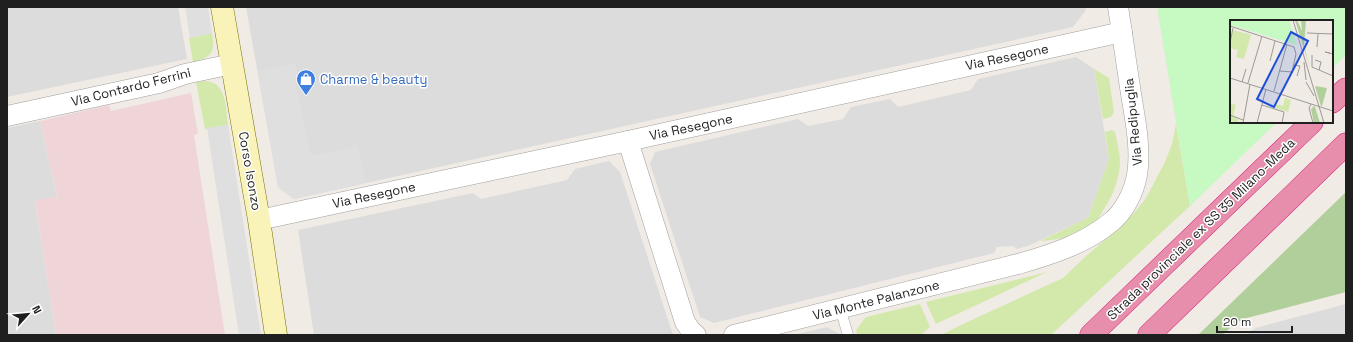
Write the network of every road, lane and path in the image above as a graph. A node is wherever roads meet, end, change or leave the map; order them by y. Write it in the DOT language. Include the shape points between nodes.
graph roads {
  1 [pos="222,7"];
  2 [pos="1118,7"];
  3 [pos="1122,32"];
  4 [pos="232,64"];
  5 [pos="1346,89"];
  6 [pos="1333,101"];
  7 [pos="7,116"];
  8 [pos="1311,123"];
  9 [pos="628,141"];
  10 [pos="1346,144"];
  11 [pos="259,220"];
  12 [pos="1018,264"];
  13 [pos="840,308"];
  14 [pos="276,335"];
  15 [pos="696,335"];
  16 [pos="734,335"];
  17 [pos="848,335"];
  18 [pos="1091,335"];
  19 [pos="1149,335"];
  1 -- 4 [label="street, Corso Isonzo"];
  2 -- 3 [label="street, Via Redipuglia"];
  3 -- 9 [label="street, Via Resegone"];
  3 -- 12 [label="street, Via Redipuglia" via="1139,158 1132,192 1124,208 1112,222 1095,234 1047,255"];
  4 -- 7 [label="street, Via Contardo Ferrini" via="180,75 159,83"];
  4 -- 11 [label="street, Corso Isonzo"];
  5 -- 6 [label="highway"];
  8 -- 18 [label="highway, Strada provinciale ex SS 35 Milano-Meda"];
  9 -- 11 [label="street, Via Resegone"];
  9 -- 15 [label="street" via="685,322"];
  10 -- 19 [label="highway"];
  11 -- 14 [label="street, Corso Isonzo"];
  12 -- 13 [label="street, Via Monte Palanzone"];
  13 -- 16 [label="street, Via Monte Palanzone"];
  13 -- 17 [label="lane"];
}
